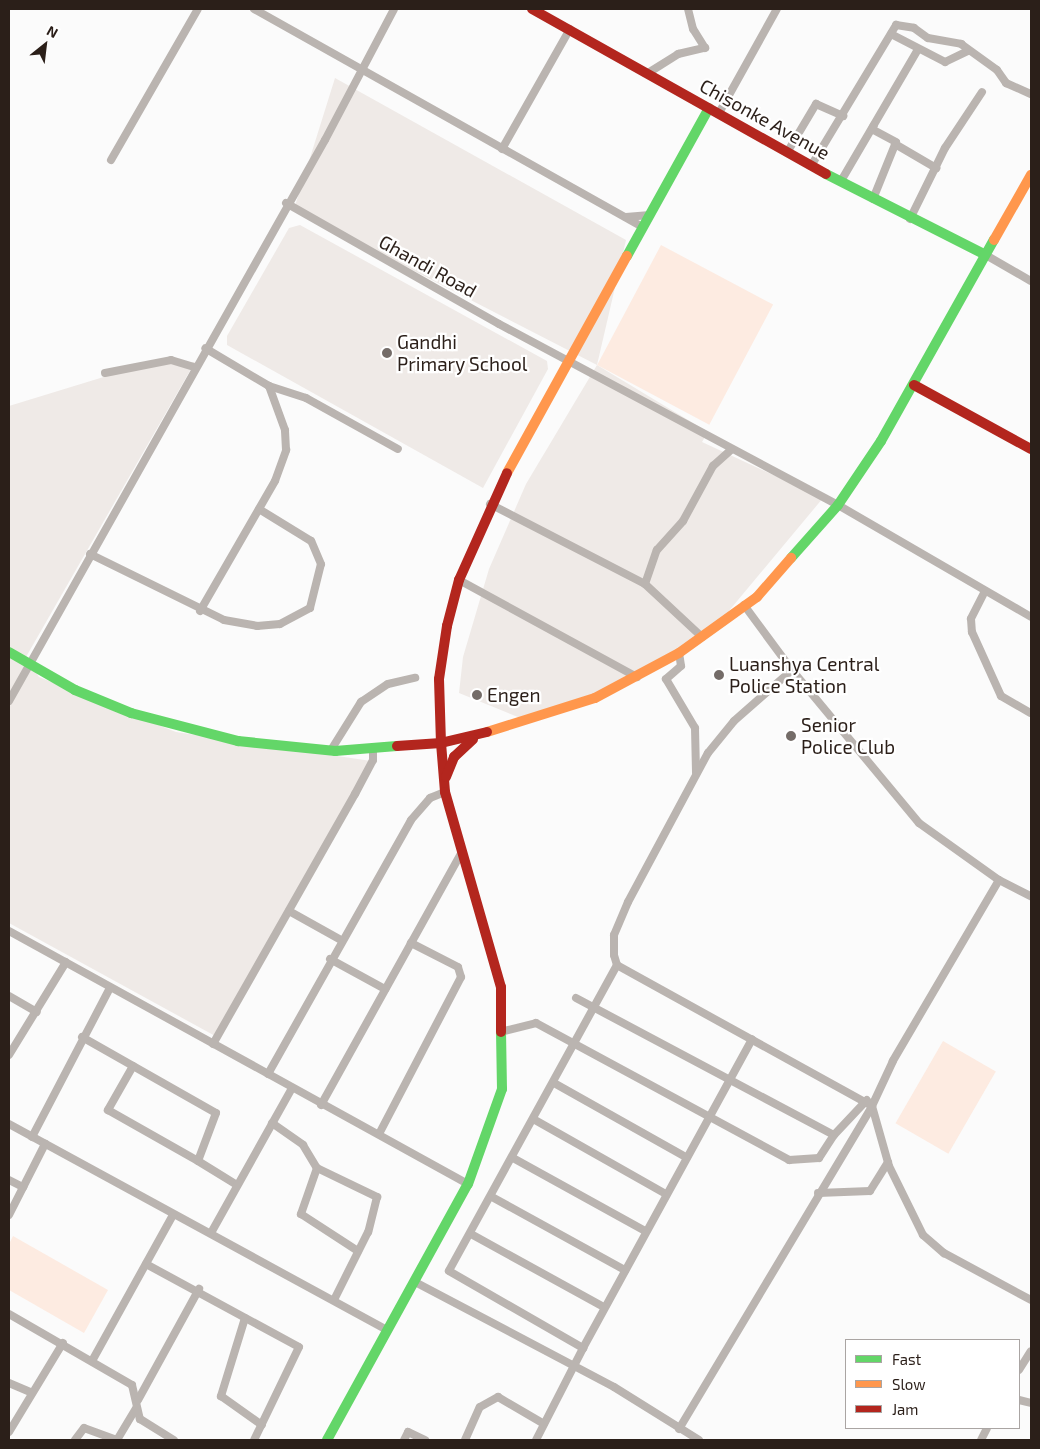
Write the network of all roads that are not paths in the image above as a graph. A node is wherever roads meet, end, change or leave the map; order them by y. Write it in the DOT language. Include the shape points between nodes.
graph roads {
  1 [pos="198,9"];
  2 [pos="254,9"];
  3 [pos="394,9"];
  4 [pos="532,9"];
  5 [pos="688,9"];
  6 [pos="777,9"];
  7 [pos="570,29"];
  8 [pos="891,34"];
  9 [pos="922,35"];
  10 [pos="915,47"];
  11 [pos="968,51"];
  12 [pos="361,69"];
  13 [pos="648,73"];
  14 [pos="982,92"];
  15 [pos="1031,94"];
  16 [pos="709,108"];
  17 [pos="881,110"];
  18 [pos="719,113"];
  19 [pos="843,116"];
  20 [pos="895,144"];
  21 [pos="502,149"];
  22 [pos="788,150"];
  23 [pos="111,160"];
  24 [pos="811,166"];
  25 [pos="936,168"];
  26 [pos="1031,175"];
  27 [pos="841,181"];
  28 [pos="873,198"];
  29 [pos="286,203"];
  30 [pos="650,215"];
  31 [pos="626,217"];
  32 [pos="910,219"];
  33 [pos="643,227"];
  34 [pos="984,254"];
  35 [pos="1031,281"];
  36 [pos="205,348"];
  37 [pos="568,361"];
  38 [pos="194,367"];
  39 [pos="105,373"];
  40 [pos="914,385"];
  41 [pos="269,386"];
  42 [pos="398,449"];
  43 [pos="730,450"];
  44 [pos="1031,450"];
  45 [pos="490,504"];
  46 [pos="838,505"];
  47 [pos="259,510"];
  48 [pos="90,554"];
  49 [pos="459,580"];
  50 [pos="645,584"];
  51 [pos="985,591"];
  52 [pos="744,605"];
  53 [pos="200,611"];
  54 [pos="1031,617"];
  55 [pos="702,637"];
  56 [pos="9,652"];
  57 [pos="679,653"];
  58 [pos="30,664"];
  59 [pos="792,670"];
  60 [pos="637,677"];
  61 [pos="415,678"];
  62 [pos="9,701"];
  63 [pos="1031,713"];
  64 [pos="478,736"];
  65 [pos="441,743"];
  66 [pos="331,750"];
  67 [pos="373,750"];
  68 [pos="696,774"];
  69 [pos="445,790"];
  70 [pos="461,853"];
  71 [pos="999,880"];
  72 [pos="1031,896"];
  73 [pos="290,911"];
  74 [pos="9,931"];
  75 [pos="341,940"];
  76 [pos="411,943"];
  77 [pos="330,959"];
  78 [pos="66,962"];
  79 [pos="617,965"];
  80 [pos="110,988"];
  81 [pos="385,989"];
  82 [pos="9,996"];
  83 [pos="576,998"];
  84 [pos="595,1007"];
  85 [pos="37,1012"];
  86 [pos="504,1031"];
  87 [pos="82,1038"];
  88 [pos="752,1039"];
  89 [pos="213,1044"];
  90 [pos="574,1044"];
  91 [pos="9,1055"];
  92 [pos="133,1066"];
  93 [pos="268,1074"];
  94 [pos="730,1081"];
  95 [pos="554,1083"];
  96 [pos="292,1088"];
  97 [pos="869,1103"];
  98 [pos="321,1105"];
  99 [pos="710,1118"];
  100 [pos="534,1120"];
  101 [pos="272,1123"];
  102 [pos="9,1124"];
  103 [pos="379,1134"];
  104 [pos="834,1135"];
  105 [pos="32,1137"];
  106 [pos="45,1144"];
  107 [pos="686,1157"];
  108 [pos="513,1158"];
  109 [pos="198,1161"];
  110 [pos="888,1162"];
  111 [pos="317,1168"];
  112 [pos="9,1180"];
  113 [pos="468,1184"];
  114 [pos="237,1185"];
  115 [pos="23,1187"];
  116 [pos="664,1193"];
  117 [pos="818,1193"];
  118 [pos="492,1197"];
  119 [pos="9,1215"];
  120 [pos="174,1215"];
  121 [pos="645,1231"];
  122 [pos="211,1233"];
  123 [pos="471,1234"];
  124 [pos="358,1252"];
  125 [pos="146,1264"];
  126 [pos="625,1270"];
  127 [pos="415,1282"];
  128 [pos="199,1289"];
  129 [pos="334,1300"];
  130 [pos="1031,1300"];
  131 [pos="604,1307"];
  132 [pos="9,1314"];
  133 [pos="245,1318"];
  134 [pos="387,1330"];
  135 [pos="63,1343"];
  136 [pos="583,1348"];
  137 [pos="1031,1351"];
  138 [pos="92,1361"];
  139 [pos="575,1366"];
  140 [pos="1020,1368"];
  141 [pos="9,1383"];
  142 [pos="30,1392"];
  143 [pos="137,1404"];
  144 [pos="544,1424"];
  145 [pos="262,1425"];
  146 [pos="679,1429"];
  147 [pos="987,1429"];
  148 [pos="9,1432"];
  149 [pos="74,1440"];
  150 [pos="117,1440"];
  151 [pos="174,1440"];
  152 [pos="254,1440"];
  153 [pos="327,1440"];
  154 [pos="404,1440"];
  155 [pos="425,1440"];
  156 [pos="465,1440"];
  157 [pos="536,1440"];
  158 [pos="700,1440"];
  159 [pos="981,1440"];
  1 -- 23 [label="street"];
  2 -- 12 [label="street"];
  3 -- 12 [label="street"];
  4 -- 7 [label="street, Chisonke Avenue"];
  5 -- 13 [label="street" via="692,29 705,48 678,54"];
  6 -- 18 [label="street"];
  7 -- 13 [label="street, Chisonke Avenue"];
  7 -- 21 [label="street"];
  8 -- 9 [label="street" via="899,24"];
  8 -- 10 [label="street"];
  8 -- 19 [label="street"];
  9 -- 10 [label="street"];
  9 -- 11 [label="street" via="961,44"];
  10 -- 11 [label="street" via="945,62"];
  10 -- 17 [label="street"];
  11 -- 15 [label="street" via="997,70 1006,82"];
  12 -- 21 [label="street"];
  12 -- 29 [label="street"];
  13 -- 16 [label="street, Chisonke Avenue"];
  14 -- 25 [label="street"];
  16 -- 18 [label="street, Chisonke Avenue"];
  16 -- 30 [label="street"];
  17 -- 20 [label="street" via="872,129"];
  17 -- 27 [label="street"];
  18 -- 22 [label="street, Chisonke Avenue"];
  19 -- 22 [label="street" via="816,104"];
  19 -- 24 [label="street"];
  20 -- 25 [label="street"];
  20 -- 28 [label="street" via="884,163 890,166"];
  21 -- 31 [label="street"];
  22 -- 24 [label="street, Chisonke Avenue"];
  24 -- 27 [label="street, Chisonke Avenue"];
  25 -- 32 [label="street"];
  26 -- 34 [label="street"];
  27 -- 28 [label="street, Chisonke Avenue"];
  28 -- 32 [label="street, Chisonke Avenue"];
  29 -- 36 [label="street"];
  29 -- 37 [label="street, Ghandi Road"];
  30 -- 31 [label="street"];
  30 -- 33 [label="street"];
  31 -- 33 [label="street"];
  32 -- 34 [label="street, Chisonke Avenue"];
  33 -- 37 [label="street"];
  34 -- 35 [label="street"];
  34 -- 40 [label="street"];
  36 -- 38 [label="street"];
  36 -- 41 [label="street"];
  37 -- 43 [label="street, Ghandi Road"];
  37 -- 45 [label="street"];
  38 -- 39 [label="street" via="170,360"];
  38 -- 48 [label="street"];
  40 -- 44 [label="street"];
  40 -- 46 [label="street"];
  41 -- 42 [label="street" via="306,398"];
  41 -- 47 [label="street" via="285,430 286,450"];
  43 -- 46 [label="street, Ghandi Road"];
  43 -- 50 [label="street" via="717,461 683,520 657,550"];
  45 -- 49 [label="street"];
  45 -- 50 [label="street"];
  46 -- 51 [label="street, Ghandi Road"];
  46 -- 52 [label="street" via="779,575"];
  47 -- 53 [label="street"];
  47 -- 53 [label="street" via="297,529 317,551 320,579 310,608 295,618 268,626 241,624"];
  48 -- 53 [label="street"];
  48 -- 58 [label="street"];
  49 -- 60 [label="street"];
  49 -- 65 [label="street" via="439,679"];
  50 -- 55 [label="street"];
  51 -- 54 [label="street, Ghandi Road"];
  51 -- 63 [label="street" via="971,619 972,632 1001,696"];
  52 -- 55 [label="street"];
  52 -- 59 [label="street"];
  55 -- 57 [label="street"];
  56 -- 58 [label="street"];
  57 -- 60 [label="street"];
  57 -- 68 [label="street" via="680,666 666,679 695,728"];
  58 -- 62 [label="street"];
  58 -- 66 [label="street" via="75,690 157,722 238,741"];
  59 -- 68 [label="street" via="725,730"];
  59 -- 71 [label="street" via="919,823"];
  60 -- 64 [label="street" via="567,710"];
  61 -- 66 [label="street" via="388,684 362,702"];
  64 -- 65 [label="street"];
  64 -- 69 [label="street" via="454,757"];
  65 -- 67 [label="street"];
  65 -- 69 [label="street"];
  66 -- 67 [label="street"];
  67 -- 73 [label="street" via="373,760"];
  68 -- 79 [label="street" via="619,922 614,936"];
  69 -- 70 [label="street"];
  69 -- 75 [label="street" via="418,809"];
  70 -- 76 [label="street"];
  70 -- 86 [label="street" via="496,961"];
  71 -- 72 [label="street"];
  71 -- 97 [label="street"];
  73 -- 75 [label="street"];
  73 -- 89 [label="street"];
  74 -- 78 [label="street"];
  75 -- 77 [label="street"];
  76 -- 81 [label="street"];
  76 -- 103 [label="street" via="458,968 461,977"];
  77 -- 81 [label="street"];
  77 -- 93 [label="street"];
  78 -- 80 [label="street"];
  78 -- 85 [label="street"];
  79 -- 84 [label="street"];
  79 -- 88 [label="street"];
  80 -- 87 [label="street"];
  80 -- 89 [label="street"];
  81 -- 98 [label="street"];
  82 -- 85 [label="street"];
  83 -- 84 [label="street"];
  84 -- 90 [label="street"];
  84 -- 94 [label="street"];
  85 -- 91 [label="street"];
  86 -- 90 [label="street" via="536,1023"];
  86 -- 113 [label="street" via="502,1089"];
  87 -- 92 [label="street"];
  87 -- 105 [label="street"];
  88 -- 94 [label="street"];
  88 -- 97 [label="street"];
  89 -- 93 [label="street"];
  90 -- 95 [label="street"];
  90 -- 99 [label="street"];
  92 -- 109 [label="street" via="216,1112"];
  92 -- 109 [label="street" via="108,1110"];
  93 -- 96 [label="street"];
  94 -- 99 [label="street"];
  94 -- 104 [label="street"];
  95 -- 100 [label="street"];
  95 -- 107 [label="street"];
  96 -- 98 [label="street"];
  96 -- 101 [label="street"];
  97 -- 104 [label="street"];
  97 -- 110 [label="street"];
  97 -- 117 [label="street"];
  98 -- 103 [label="street"];
  99 -- 104 [label="street" via="789,1160 819,1158"];
  99 -- 107 [label="street"];
  100 -- 108 [label="street"];
  100 -- 116 [label="street"];
  101 -- 111 [label="street" via="303,1145"];
  101 -- 114 [label="street"];
  102 -- 105 [label="street"];
  103 -- 113 [label="street"];
  105 -- 106 [label="street"];
  106 -- 115 [label="street"];
  106 -- 120 [label="street"];
  107 -- 116 [label="street"];
  108 -- 118 [label="street"];
  108 -- 121 [label="street"];
  109 -- 114 [label="street"];
  110 -- 117 [label="street" via="870,1191"];
  110 -- 130 [label="street" via="922,1236 944,1253"];
  111 -- 124 [label="street" via="301,1214"];
  111 -- 124 [label="street" via="377,1197"];
  112 -- 115 [label="street"];
  113 -- 127 [label="street"];
  114 -- 122 [label="street"];
  115 -- 119 [label="street"];
  116 -- 121 [label="street"];
  117 -- 146 [label="street"];
  118 -- 123 [label="street"];
  118 -- 126 [label="street"];
  120 -- 122 [label="street"];
  120 -- 125 [label="street"];
  121 -- 126 [label="street"];
  122 -- 129 [label="street"];
  123 -- 131 [label="street"];
  123 -- 136 [label="street" via="450,1274"];
  124 -- 129 [label="street"];
  125 -- 128 [label="street"];
  125 -- 138 [label="street"];
  126 -- 131 [label="street"];
  127 -- 134 [label="street"];
  127 -- 139 [label="street"];
  128 -- 133 [label="street"];
  128 -- 143 [label="street"];
  129 -- 134 [label="street"];
  131 -- 136 [label="street"];
  132 -- 135 [label="street"];
  133 -- 145 [label="street" via="221,1396"];
  133 -- 145 [label="street" via="300,1350"];
  134 -- 153 [label="street"];
  135 -- 138 [label="street"];
  135 -- 142 [label="street"];
  136 -- 139 [label="street"];
  137 -- 140 [label="street"];
  138 -- 143 [label="street" via="132,1385"];
  139 -- 144 [label="street"];
  139 -- 146 [label="street"];
  141 -- 142 [label="street"];
  142 -- 148 [label="street"];
  143 -- 150 [label="street"];
  143 -- 151 [label="street" via="145,1424"];
  144 -- 156 [label="street" via="498,1397 480,1407"];
  144 -- 157 [label="street"];
  145 -- 152 [label="street"];
  146 -- 158 [label="street"];
  147 -- 159 [label="street"];
  149 -- 150 [label="street" via="84,1428"];
  154 -- 155 [label="street" via="408,1432"];
}
